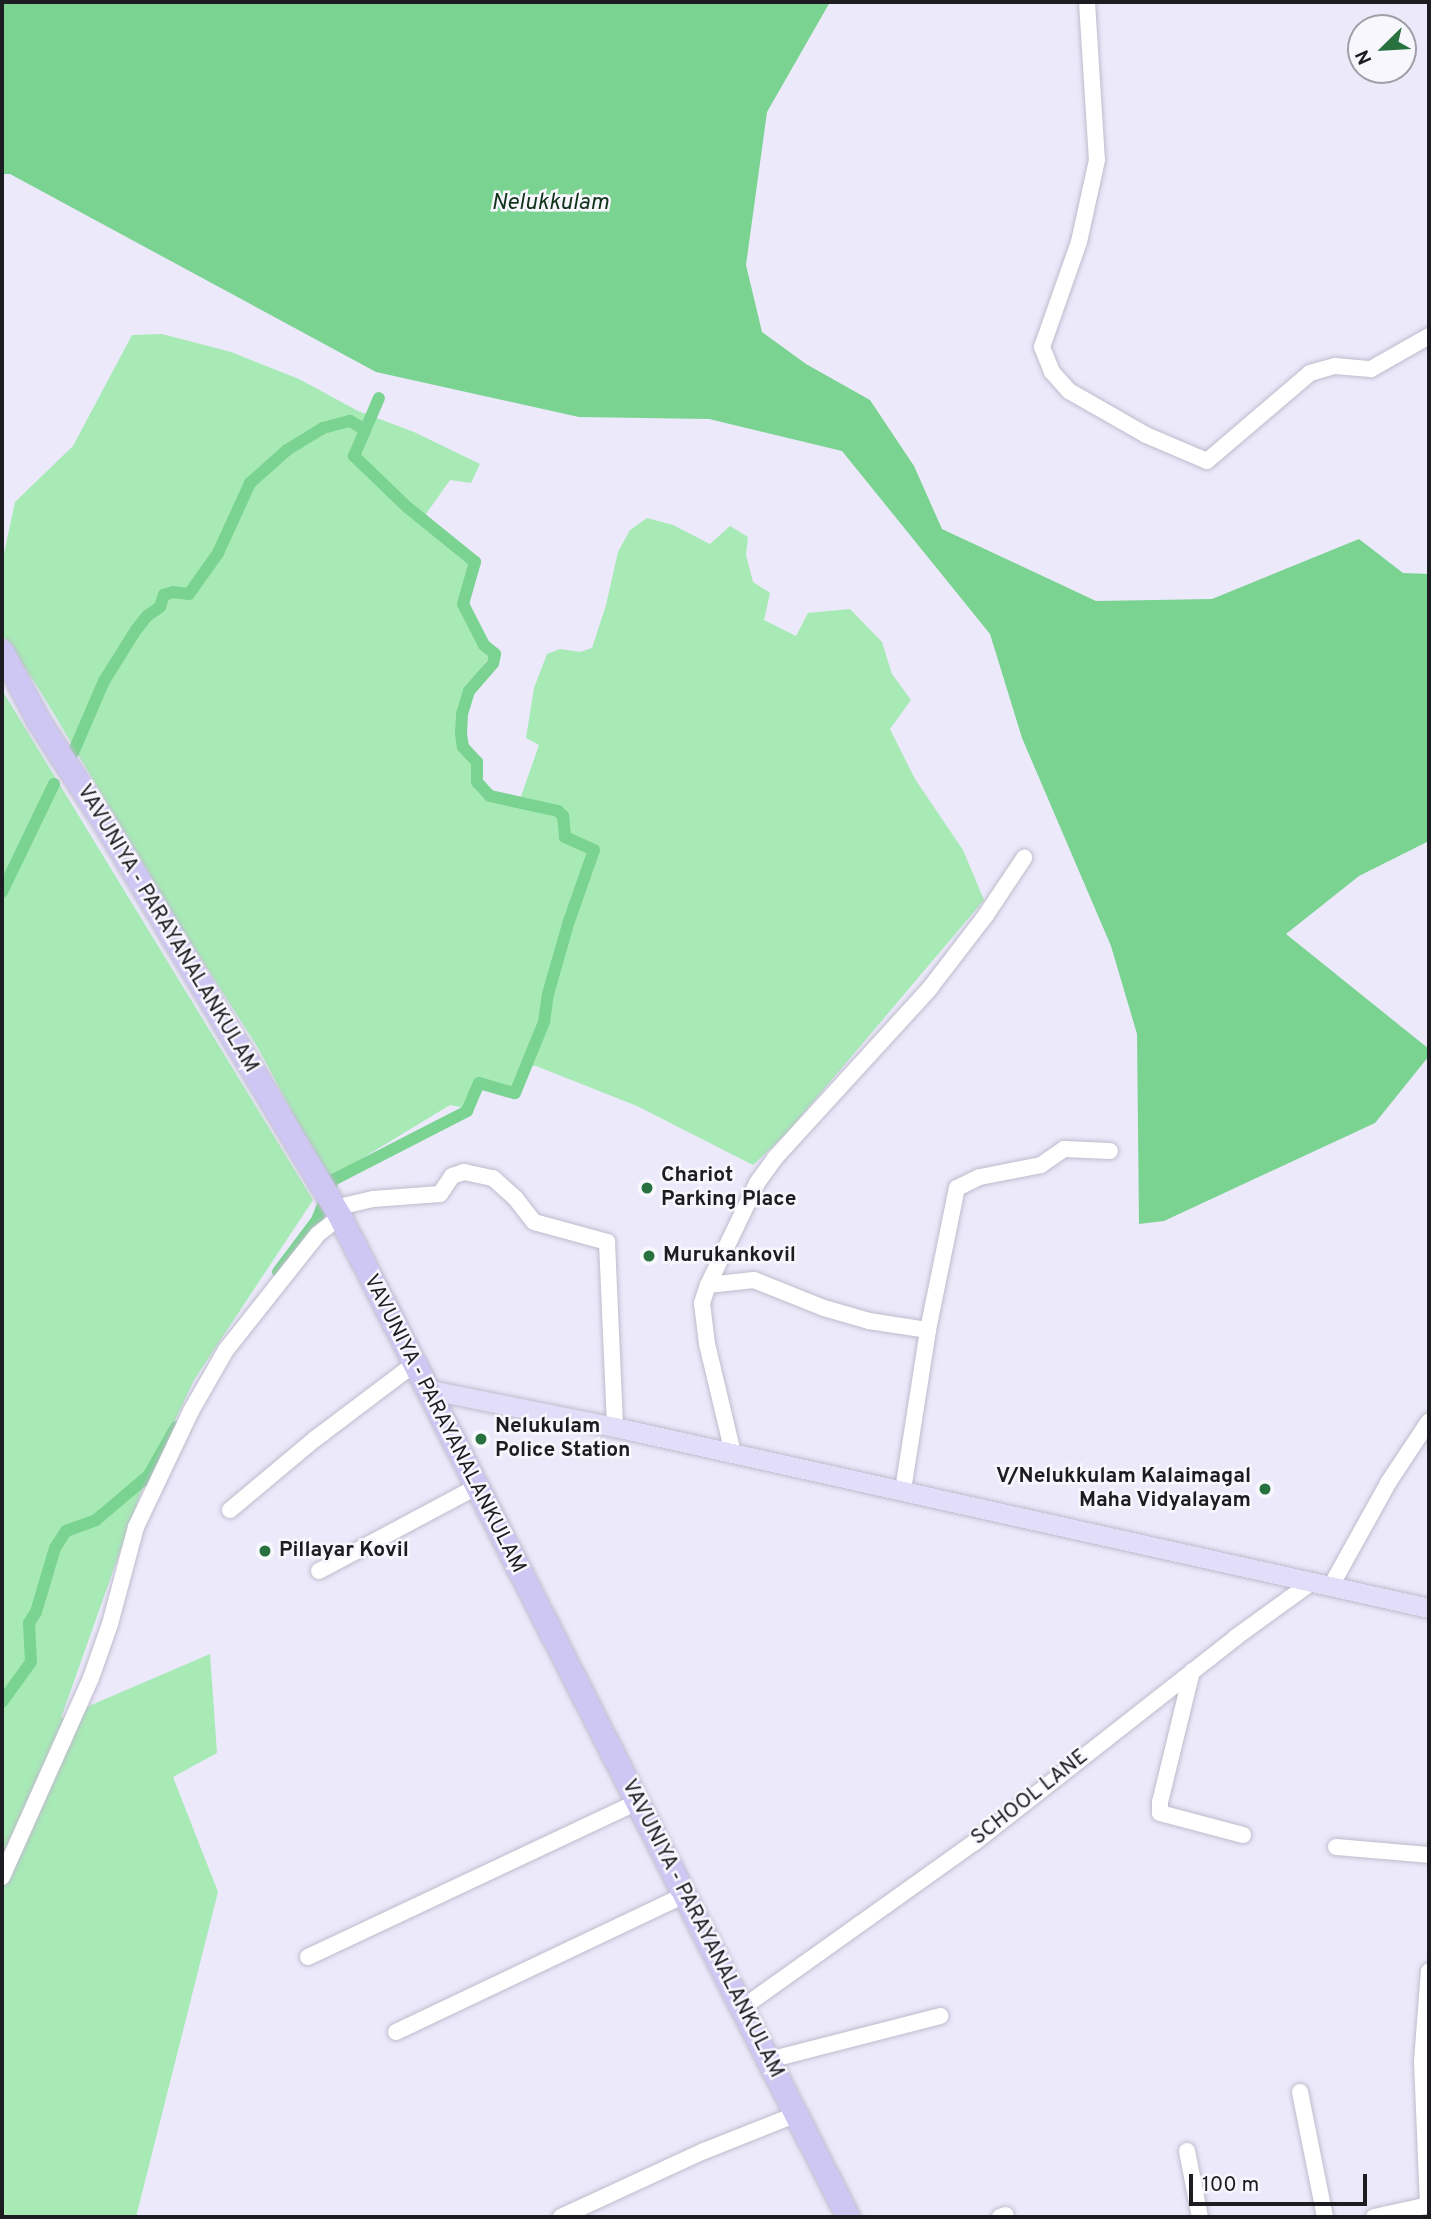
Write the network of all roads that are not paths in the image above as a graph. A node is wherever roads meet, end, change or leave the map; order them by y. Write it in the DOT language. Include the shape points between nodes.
graph roads {
  1 [pos="1087,2"];
  2 [pos="1429,336"];
  3 [pos="2,652"];
  4 [pos="1024,858"];
  5 [pos="1110,1152"];
  6 [pos="337,1212"];
  7 [pos="708,1286"];
  8 [pos="928,1330"];
  9 [pos="413,1365"];
  10 [pos="426,1389"];
  11 [pos="1429,1420"];
  12 [pos="615,1427"];
  13 [pos="733,1453"];
  14 [pos="475,1487"];
  15 [pos="903,1490"];
  16 [pos="230,1510"];
  17 [pos="319,1571"];
  18 [pos="1322,1584"];
  19 [pos="1429,1608"];
  20 [pos="1192,1671"];
  21 [pos="637,1802"];
  22 [pos="1243,1835"];
  23 [pos="1336,1847"];
  24 [pos="1429,1855"];
  25 [pos="2,1877"];
  26 [pos="685,1895"];
  27 [pos="308,1958"];
  28 [pos="1429,1971"];
  29 [pos="742,2008"];
  30 [pos="940,2017"];
  31 [pos="396,2032"];
  32 [pos="769,2060"];
  33 [pos="1426,2061"];
  34 [pos="1300,2092"];
  35 [pos="797,2114"];
  36 [pos="1187,2151"];
  37 [pos="1429,2205"];
  38 [pos="561,2217"];
  39 [pos="848,2217"];
  40 [pos="1200,2217"];
  41 [pos="1325,2217"];
  42 [pos="1374,2217"];
  1 -- 2 [label="street" via="1097,160 1079,242 1042,347 1052,372 1069,391 1146,435 1207,461 1310,373 1335,366 1371,369"];
  3 -- 6 [label="highway, VAVUNIYA - PARAYANALANKULAM" via="39,722 104,822"];
  4 -- 7 [label="street" via="930,989 757,1182"];
  5 -- 8 [label="street" via="1064,1149 1041,1165 980,1177 957,1188"];
  6 -- 9 [label="highway, VAVUNIYA - PARAYANALANKULAM"];
  6 -- 12 [label="street" via="373,1199 440,1194 452,1176 464,1172 493,1178 534,1222 607,1242"];
  6 -- 25 [label="street" via="226,1350 191,1410 136,1527 91,1678"];
  7 -- 8 [label="street" via="754,1280 869,1321"];
  7 -- 13 [label="street" via="702,1303 707,1343"];
  8 -- 15 [label="street"];
  9 -- 10 [label="highway, VAVUNIYA - PARAYANALANKULAM"];
  9 -- 16 [label="street" via="315,1438"];
  10 -- 12 [label="main road"];
  10 -- 14 [label="highway, VAVUNIYA - PARAYANALANKULAM"];
  11 -- 18 [label="street"];
  12 -- 13 [label="main road"];
  13 -- 15 [label="main road"];
  14 -- 17 [label="street"];
  14 -- 21 [label="highway, VAVUNIYA - PARAYANALANKULAM"];
  15 -- 18 [label="main road"];
  18 -- 19 [label="main road"];
  18 -- 20 [label="street, SCHOOL LANE"];
  20 -- 22 [label="street" via="1160,1812"];
  20 -- 29 [label="street, SCHOOL LANE" via="975,1842"];
  21 -- 26 [label="highway, VAVUNIYA - PARAYANALANKULAM"];
  21 -- 27 [label="street"];
  23 -- 24 [label="street"];
  26 -- 29 [label="highway, VAVUNIYA - PARAYANALANKULAM"];
  26 -- 31 [label="street"];
  28 -- 33 [label="street"];
  29 -- 32 [label="highway, VAVUNIYA - PARAYANALANKULAM"];
  30 -- 32 [label="street"];
  32 -- 35 [label="highway, VAVUNIYA - PARAYANALANKULAM"];
  33 -- 37 [label="street"];
  34 -- 41 [label="street"];
  35 -- 38 [label="street"];
  35 -- 39 [label="highway, VAVUNIYA - PARAYANALANKULAM"];
  36 -- 40 [label="street"];
  37 -- 42 [label="street"];
}
